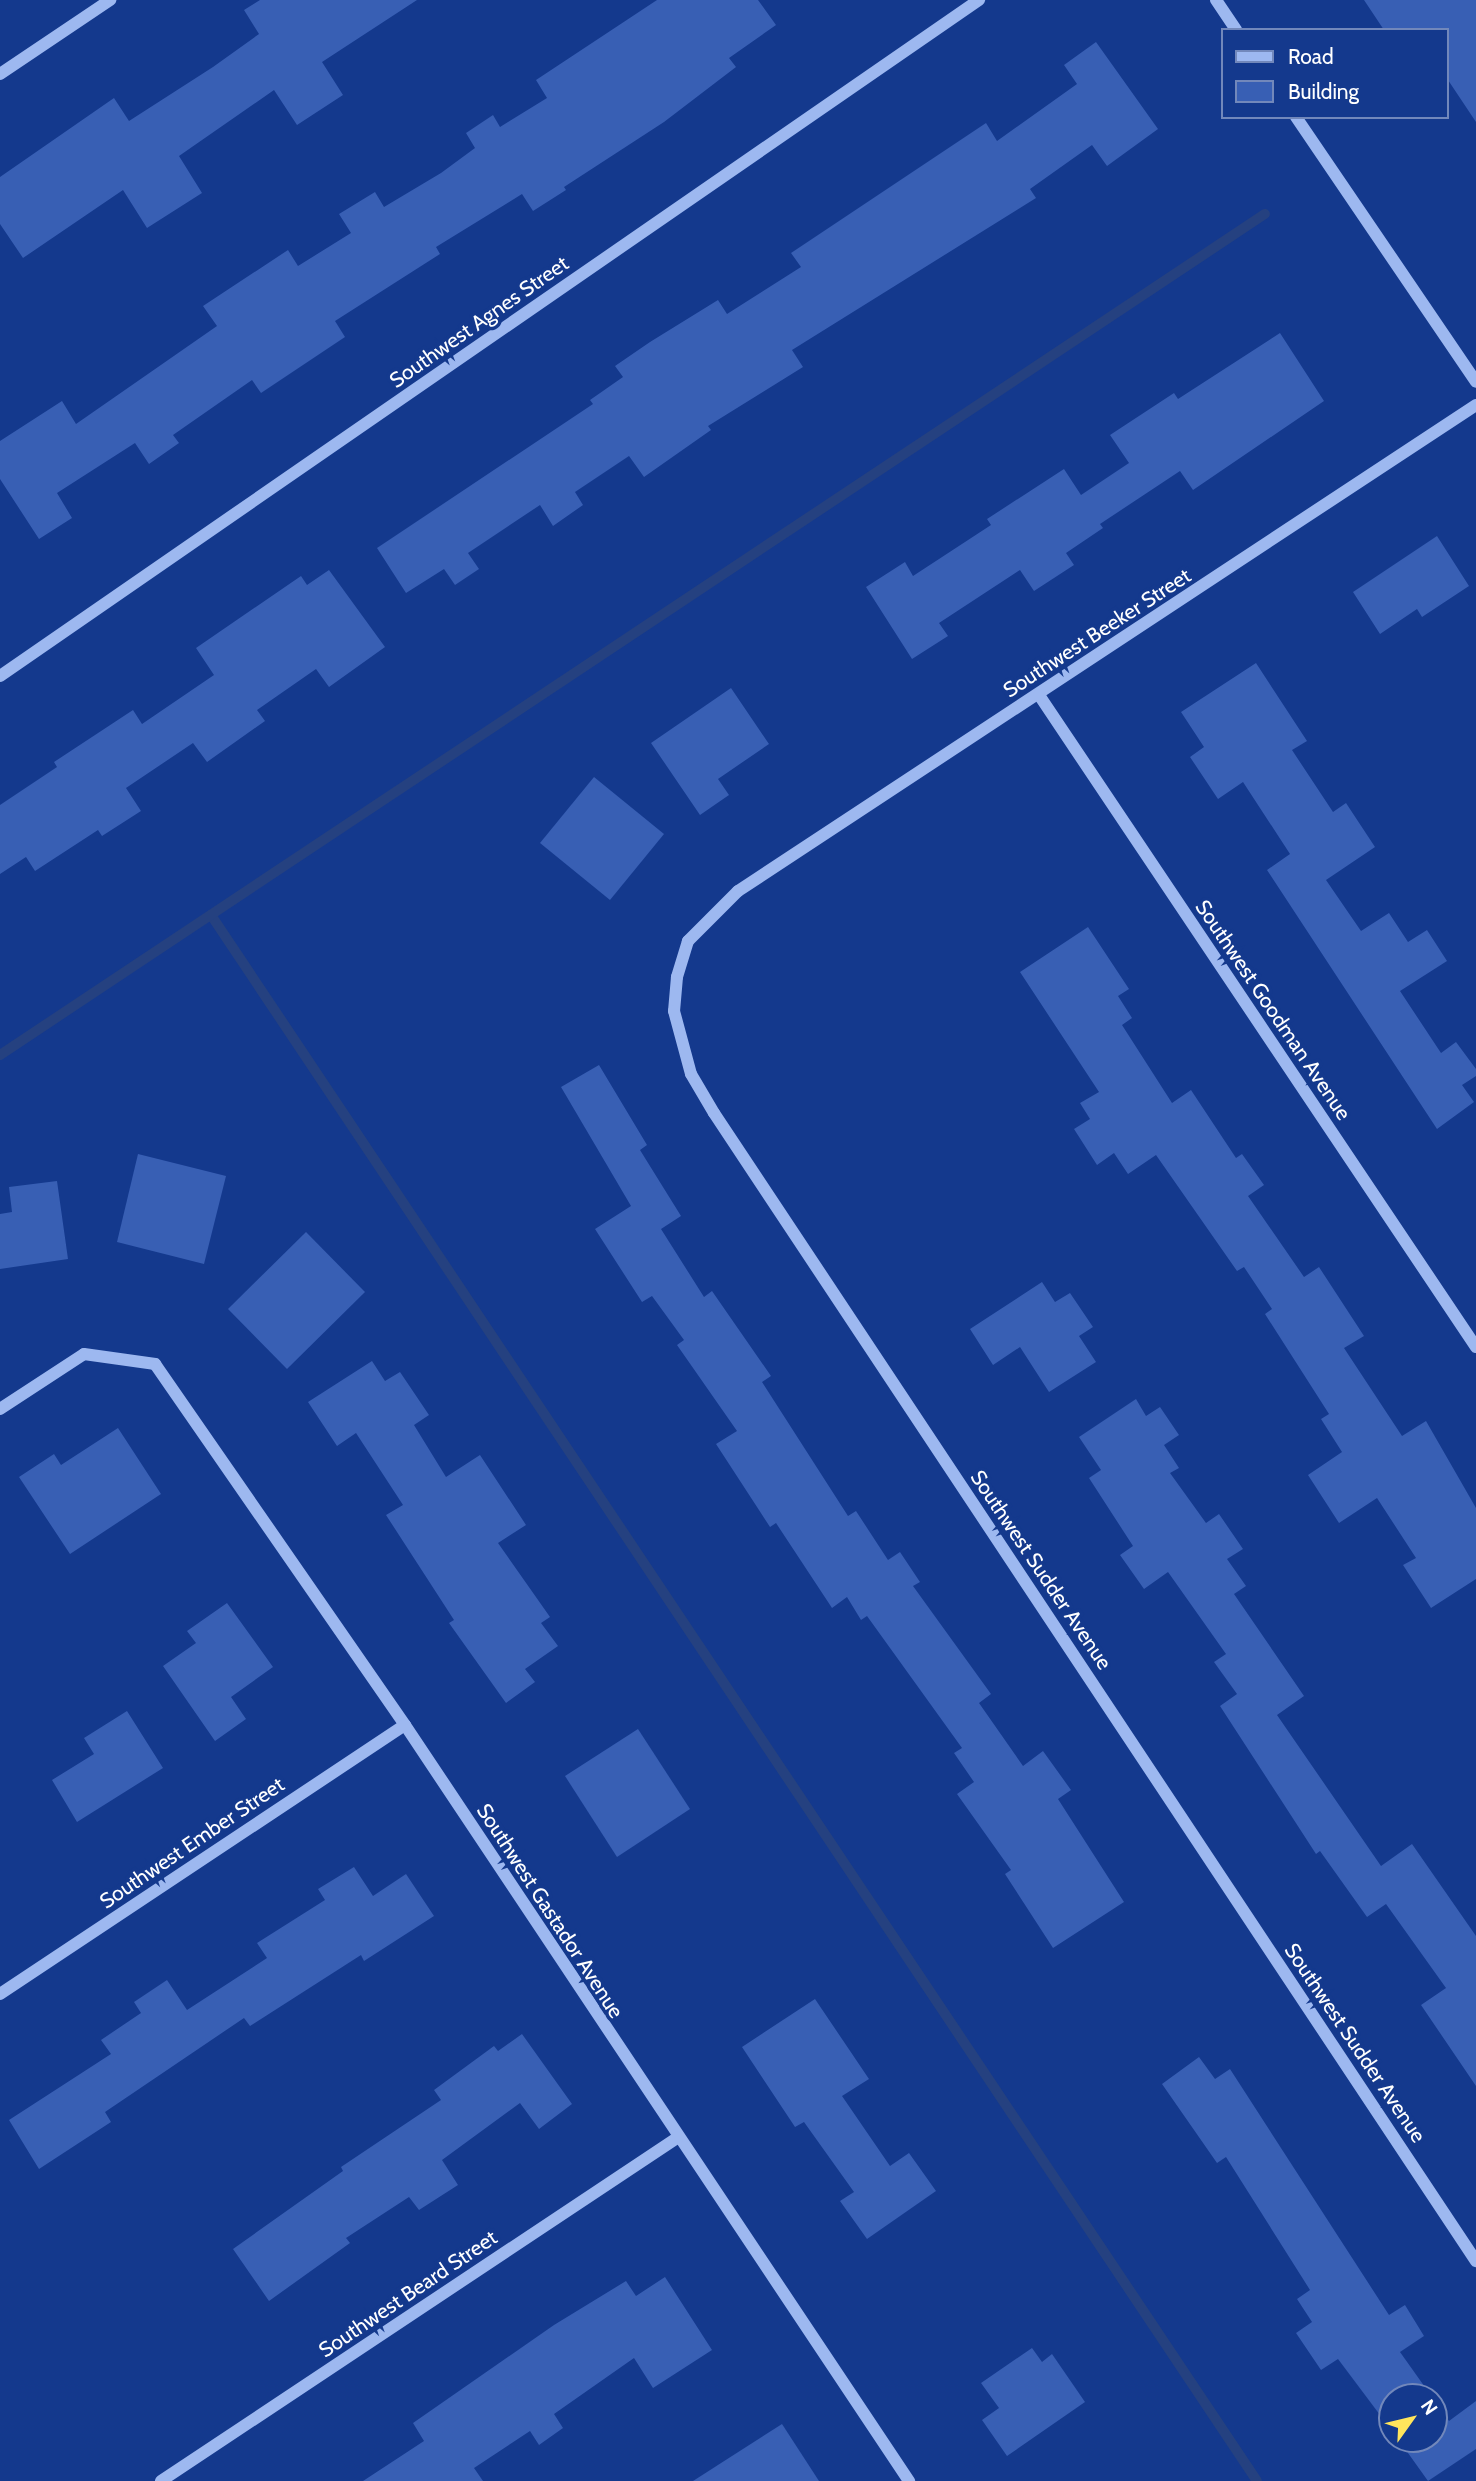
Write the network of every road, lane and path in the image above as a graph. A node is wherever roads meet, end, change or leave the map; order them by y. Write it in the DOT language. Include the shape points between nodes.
graph roads {
  1 [pos="110,0"];
  2 [pos="979,0"];
  3 [pos="1216,0"];
  4 [pos="1235,28"];
  5 [pos="0,74"];
  6 [pos="1297,119"];
  7 [pos="1476,382"];
  8 [pos="1476,405"];
  9 [pos="0,676"];
  10 [pos="1039,695"];
  11 [pos="738,891"];
  12 [pos="1476,1347"];
  13 [pos="0,1409"];
  14 [pos="405,1725"];
  15 [pos="0,1994"];
  16 [pos="677,2138"];
  17 [pos="1476,2261"];
  18 [pos="161,2481"];
  19 [pos="909,2481"];
  1 -- 5 [label="street"];
  2 -- 9 [label="street, Southwest Agnes Street"];
  3 -- 4 [label="street"];
  6 -- 7 [label="street"];
  8 -- 10 [label="street, Southwest Beeker Street"];
  10 -- 11 [label="street, Southwest Beeker Street"];
  10 -- 12 [label="street, Southwest Goodman Avenue"];
  11 -- 17 [label="street, Southwest Sudder Avenue" via="688,941 677,977 674,1011 691,1073"];
  13 -- 14 [label="street, Southwest Gastador Avenue" via="84,1354 155,1364"];
  14 -- 15 [label="street, Southwest Ember Street"];
  14 -- 16 [label="street, Southwest Gastador Avenue"];
  16 -- 18 [label="street, Southwest Beard Street"];
  16 -- 19 [label="street, Southwest Gastador Avenue"];
}
